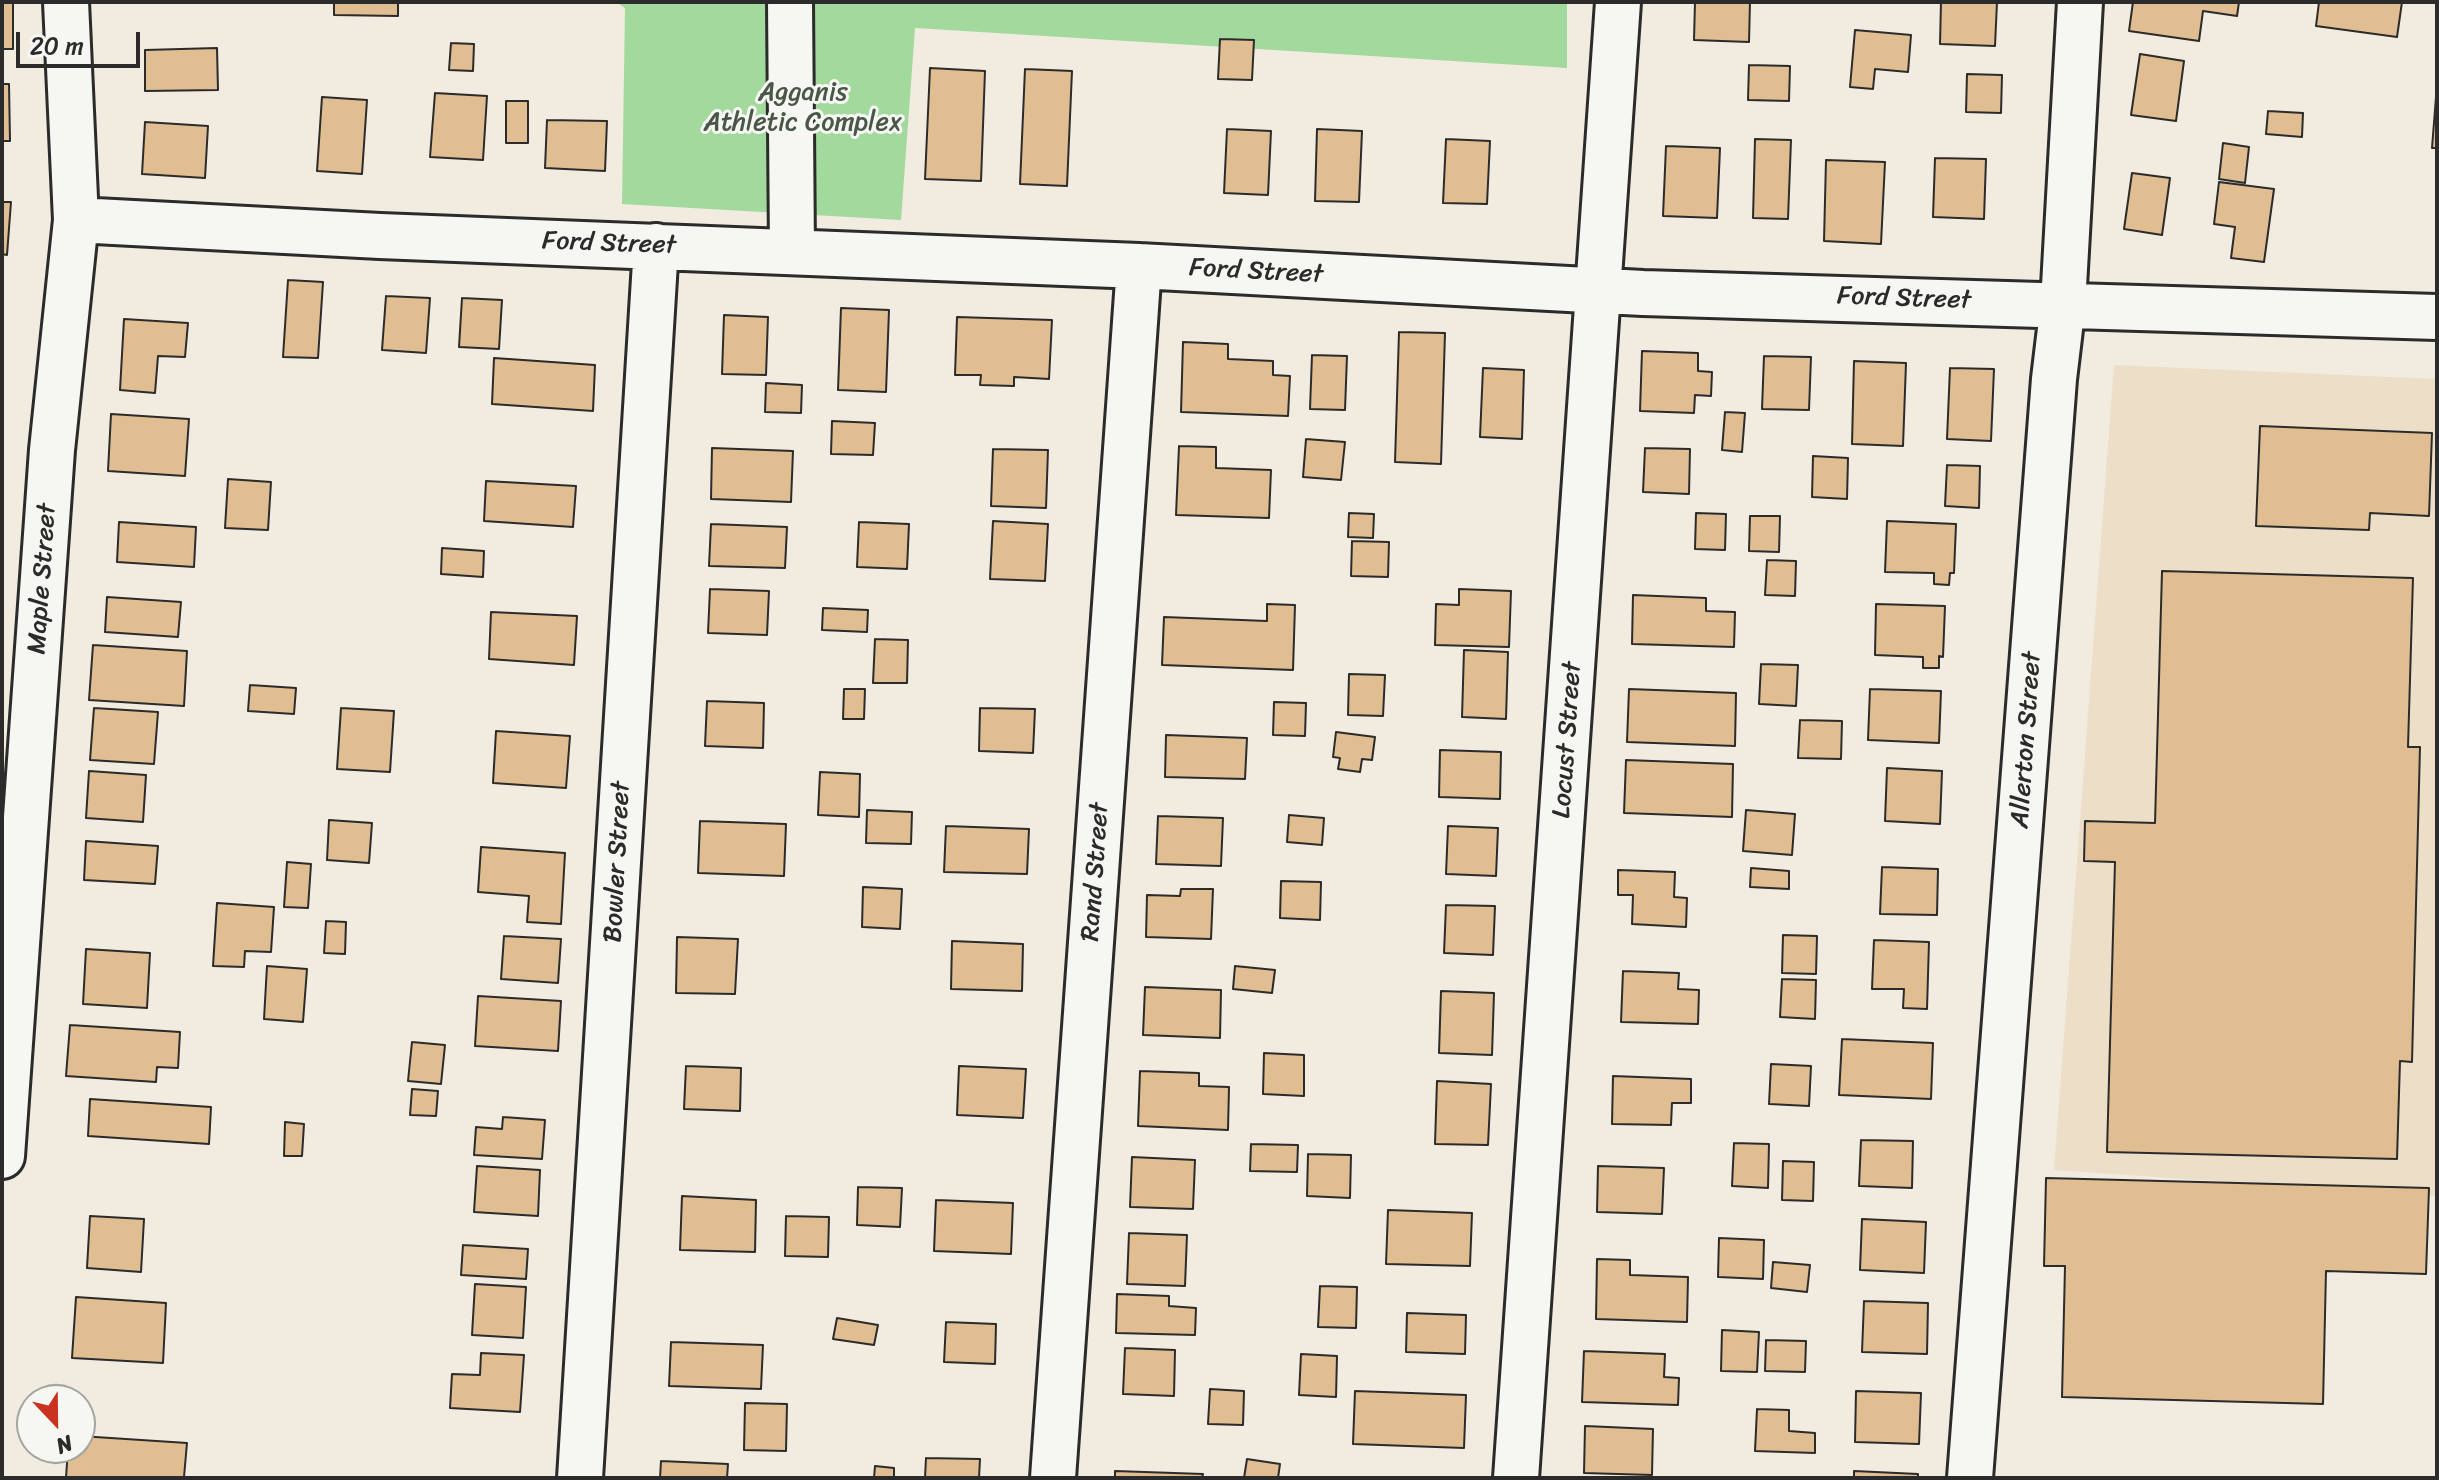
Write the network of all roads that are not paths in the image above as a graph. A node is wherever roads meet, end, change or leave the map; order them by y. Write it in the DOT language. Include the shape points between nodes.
graph roads {
  1 [pos="66,2"];
  2 [pos="790,2"];
  3 [pos="1618,2"];
  4 [pos="2080,2"];
  5 [pos="76,220"];
  6 [pos="656,246"];
  7 [pos="792,251"];
  8 [pos="1139,266"];
  9 [pos="1600,289"];
  10 [pos="2063,304"];
  11 [pos="2437,317"];
  12 [pos="17,722"];
  13 [pos="4,1093"];
  14 [pos="2,1156"];
  15 [pos="580,1478"];
  16 [pos="1053,1478"];
  17 [pos="1516,1478"];
  18 [pos="1970,1478"];
  1 -- 5 [label="street, Maple Street"];
  2 -- 7 [label="street"];
  3 -- 9 [label="street, Locust Street"];
  4 -- 10 [label="street, Allerton Street"];
  5 -- 6 [label="street, Ford Street"];
  5 -- 12 [label="street, Maple Street"];
  6 -- 7 [label="street, Ford Street"];
  6 -- 15 [label="street, Bowler Street"];
  7 -- 8 [label="street, Ford Street"];
  8 -- 9 [label="street, Ford Street"];
  8 -- 16 [label="street, Rand Street"];
  9 -- 10 [label="street, Ford Street"];
  9 -- 17 [label="street, Locust Street"];
  10 -- 11 [label="street, Ford Street"];
  10 -- 18 [label="street, Allerton Street"];
  12 -- 13 [label="street, Maple Street"];
  13 -- 14 [label="street, Maple Street"];
}
